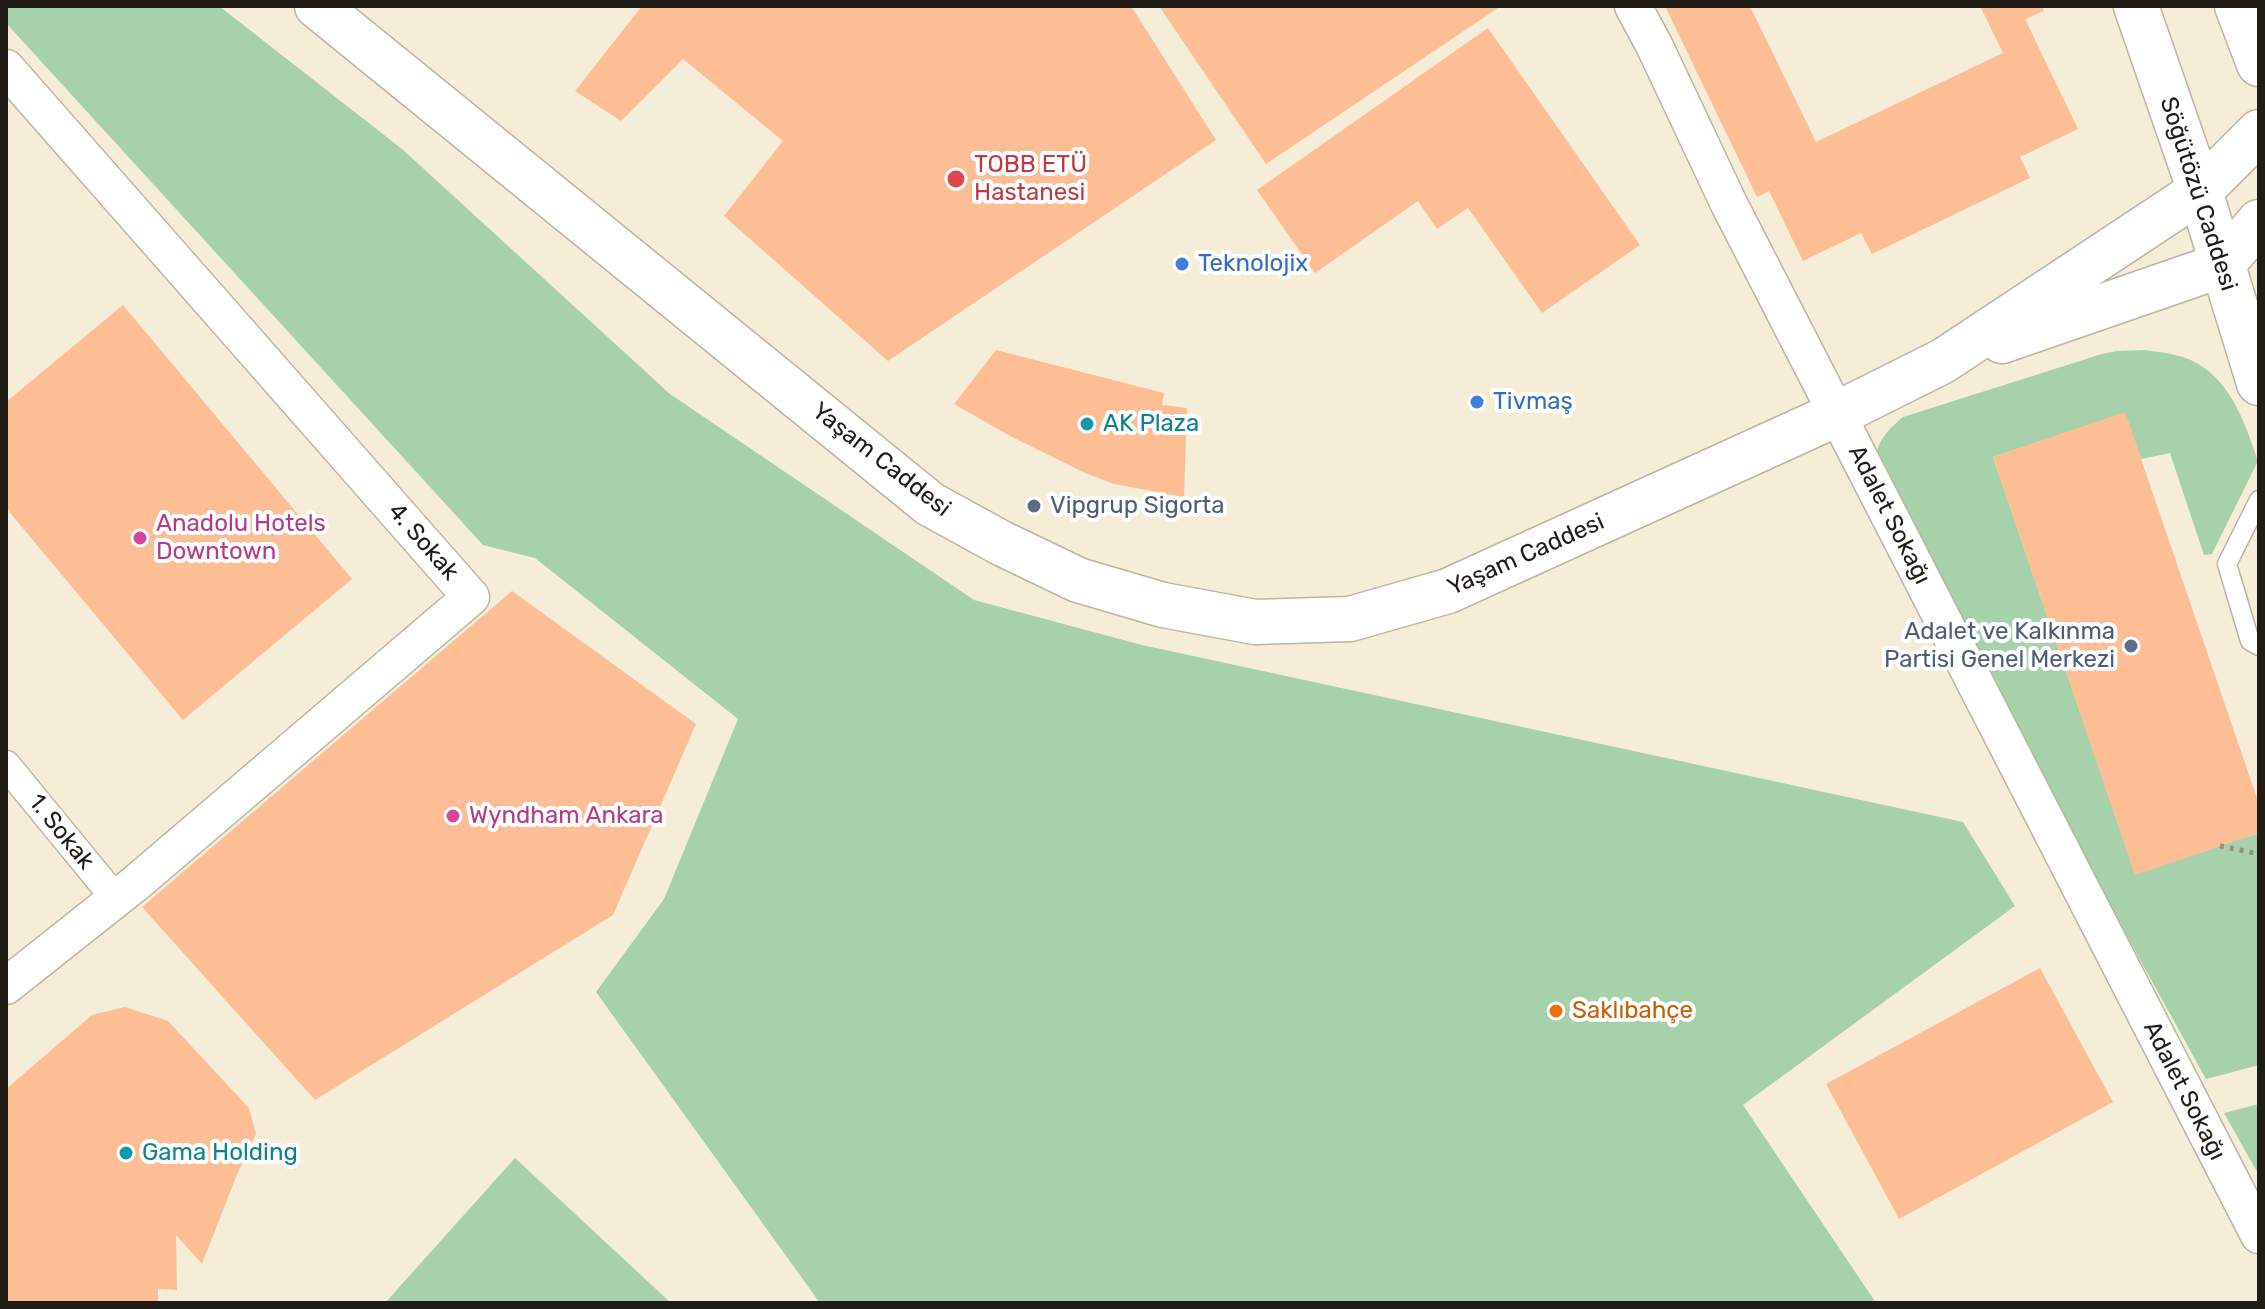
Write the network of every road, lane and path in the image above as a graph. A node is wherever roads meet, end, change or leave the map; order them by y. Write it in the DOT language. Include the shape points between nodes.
graph roads {
  1 [pos="317,6"];
  2 [pos="1633,6"];
  3 [pos="2136,6"];
  4 [pos="2237,6"];
  5 [pos="2259,64"];
  6 [pos="6,68"];
  7 [pos="2259,132"];
  8 [pos="2200,191"];
  9 [pos="2259,222"];
  10 [pos="2222,265"];
  11 [pos="1943,361"];
  12 [pos="2259,383"];
  13 [pos="1837,414"];
  14 [pos="2259,500"];
  15 [pos="2259,646"];
  16 [pos="6,765"];
  17 [pos="2220,846"];
  18 [pos="2259,854"];
  19 [pos="116,899"];
  20 [pos="6,986"];
  21 [pos="2259,1235"];
  1 -- 13 [label="street, Yaşam Caddesi" via="930,504 1078,580 1163,605 1255,622 1350,619 1448,591"];
  2 -- 13 [label="street, Adalet Sokağı"];
  3 -- 8 [label="street, Söğütözü Caddesi"];
  4 -- 5 [label="street"];
  6 -- 19 [label="street, 4. Sokak" via="471,597"];
  7 -- 8 [label="street, Yaşam Caddesi"];
  8 -- 10 [label="street, Söğütözü Caddesi"];
  8 -- 11 [label="street, Yaşam Caddesi"];
  9 -- 10 [label="street"];
  10 -- 11 [label="street, Yaşam Caddesi"];
  10 -- 12 [label="street, Söğütözü Caddesi"];
  11 -- 13 [label="street, Yaşam Caddesi"];
  13 -- 21 [label="street, Adalet Sokağı"];
  14 -- 15 [label="lane" via="2227,564 2250,641"];
  16 -- 19 [label="street, 1. Sokak"];
  17 -- 18 [label="path"];
  19 -- 20 [label="street, 4. Sokak"];
}
